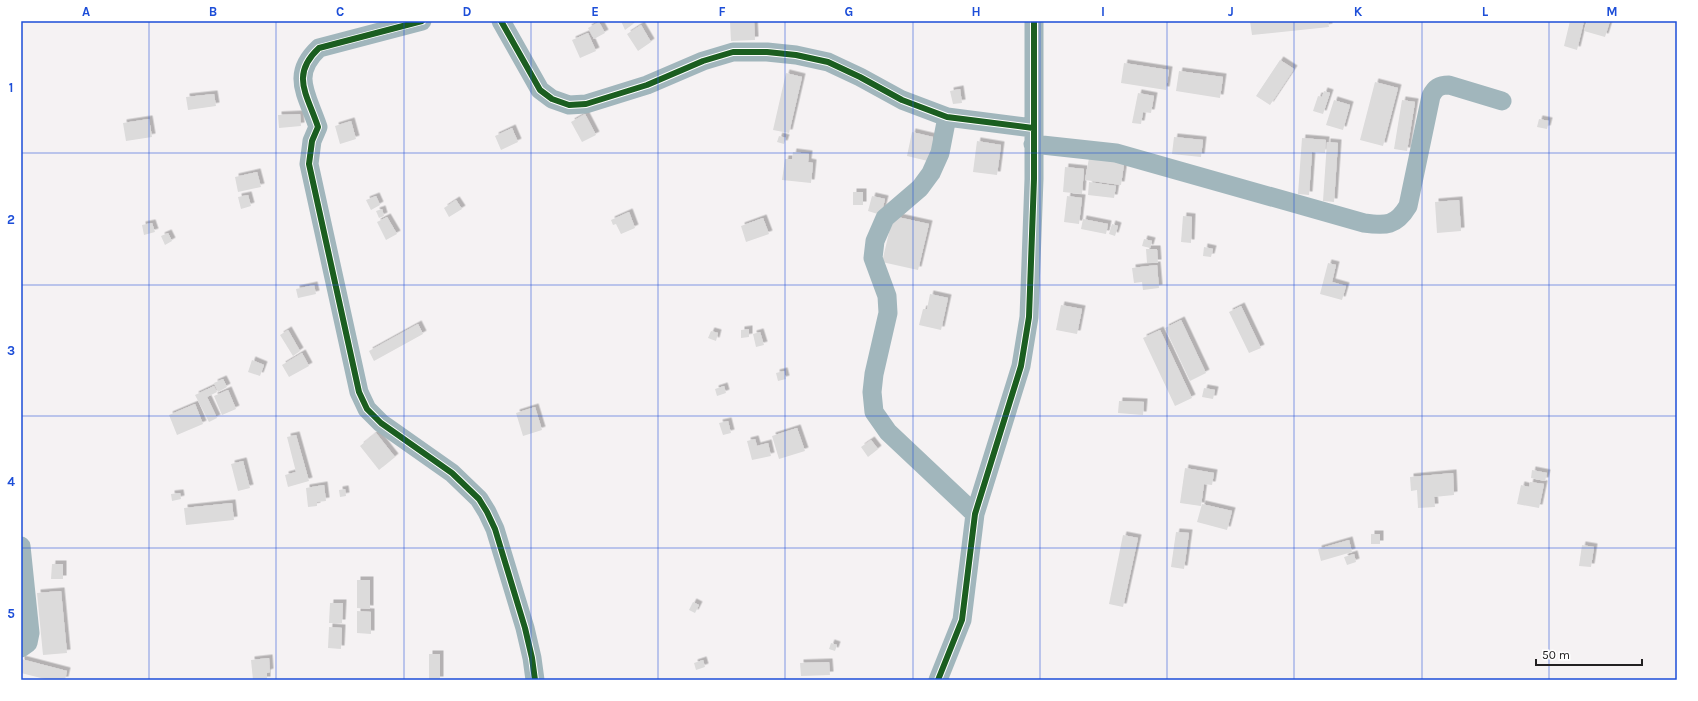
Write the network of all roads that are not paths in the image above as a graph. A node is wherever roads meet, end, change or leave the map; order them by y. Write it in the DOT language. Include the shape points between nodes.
graph roads {
  1 [pos="422,21"];
  2 [pos="501,21"];
  3 [pos="1034,21"];
  4 [pos="1502,101"];
  5 [pos="947,117"];
  6 [pos="1033,136"];
  7 [pos="975,514"];
  8 [pos="21,546"];
  9 [pos="21,648"];
  10 [pos="535,680"];
  11 [pos="938,680"];
  1 -- 10 [label="street" via="319,48 310,57 303,68 302,79 318,127 312,142 309,164 359,392 367,409 381,423 452,473 479,500 487,512 525,628"];
  2 -- 5 [label="street" via="540,90 552,99 569,105 586,104 647,85 733,52 767,52 828,62 902,100"];
  3 -- 6 [label="street"];
  4 -- 6 [label="street" via="1449,85 1441,85 1434,90 1408,206 1396,221 1378,225 1116,153"];
  5 -- 6 [label="street"];
  5 -- 7 [label="street" via="940,153 931,173 920,188 885,218 875,241 873,258 887,296 888,313 872,392 874,412 888,432"];
  6 -- 7 [label="street" via="1029,317 1022,359"];
  7 -- 11 [label="street" via="962,620"];
  8 -- 9 [label="street" via="30,633 28,643"];
}
